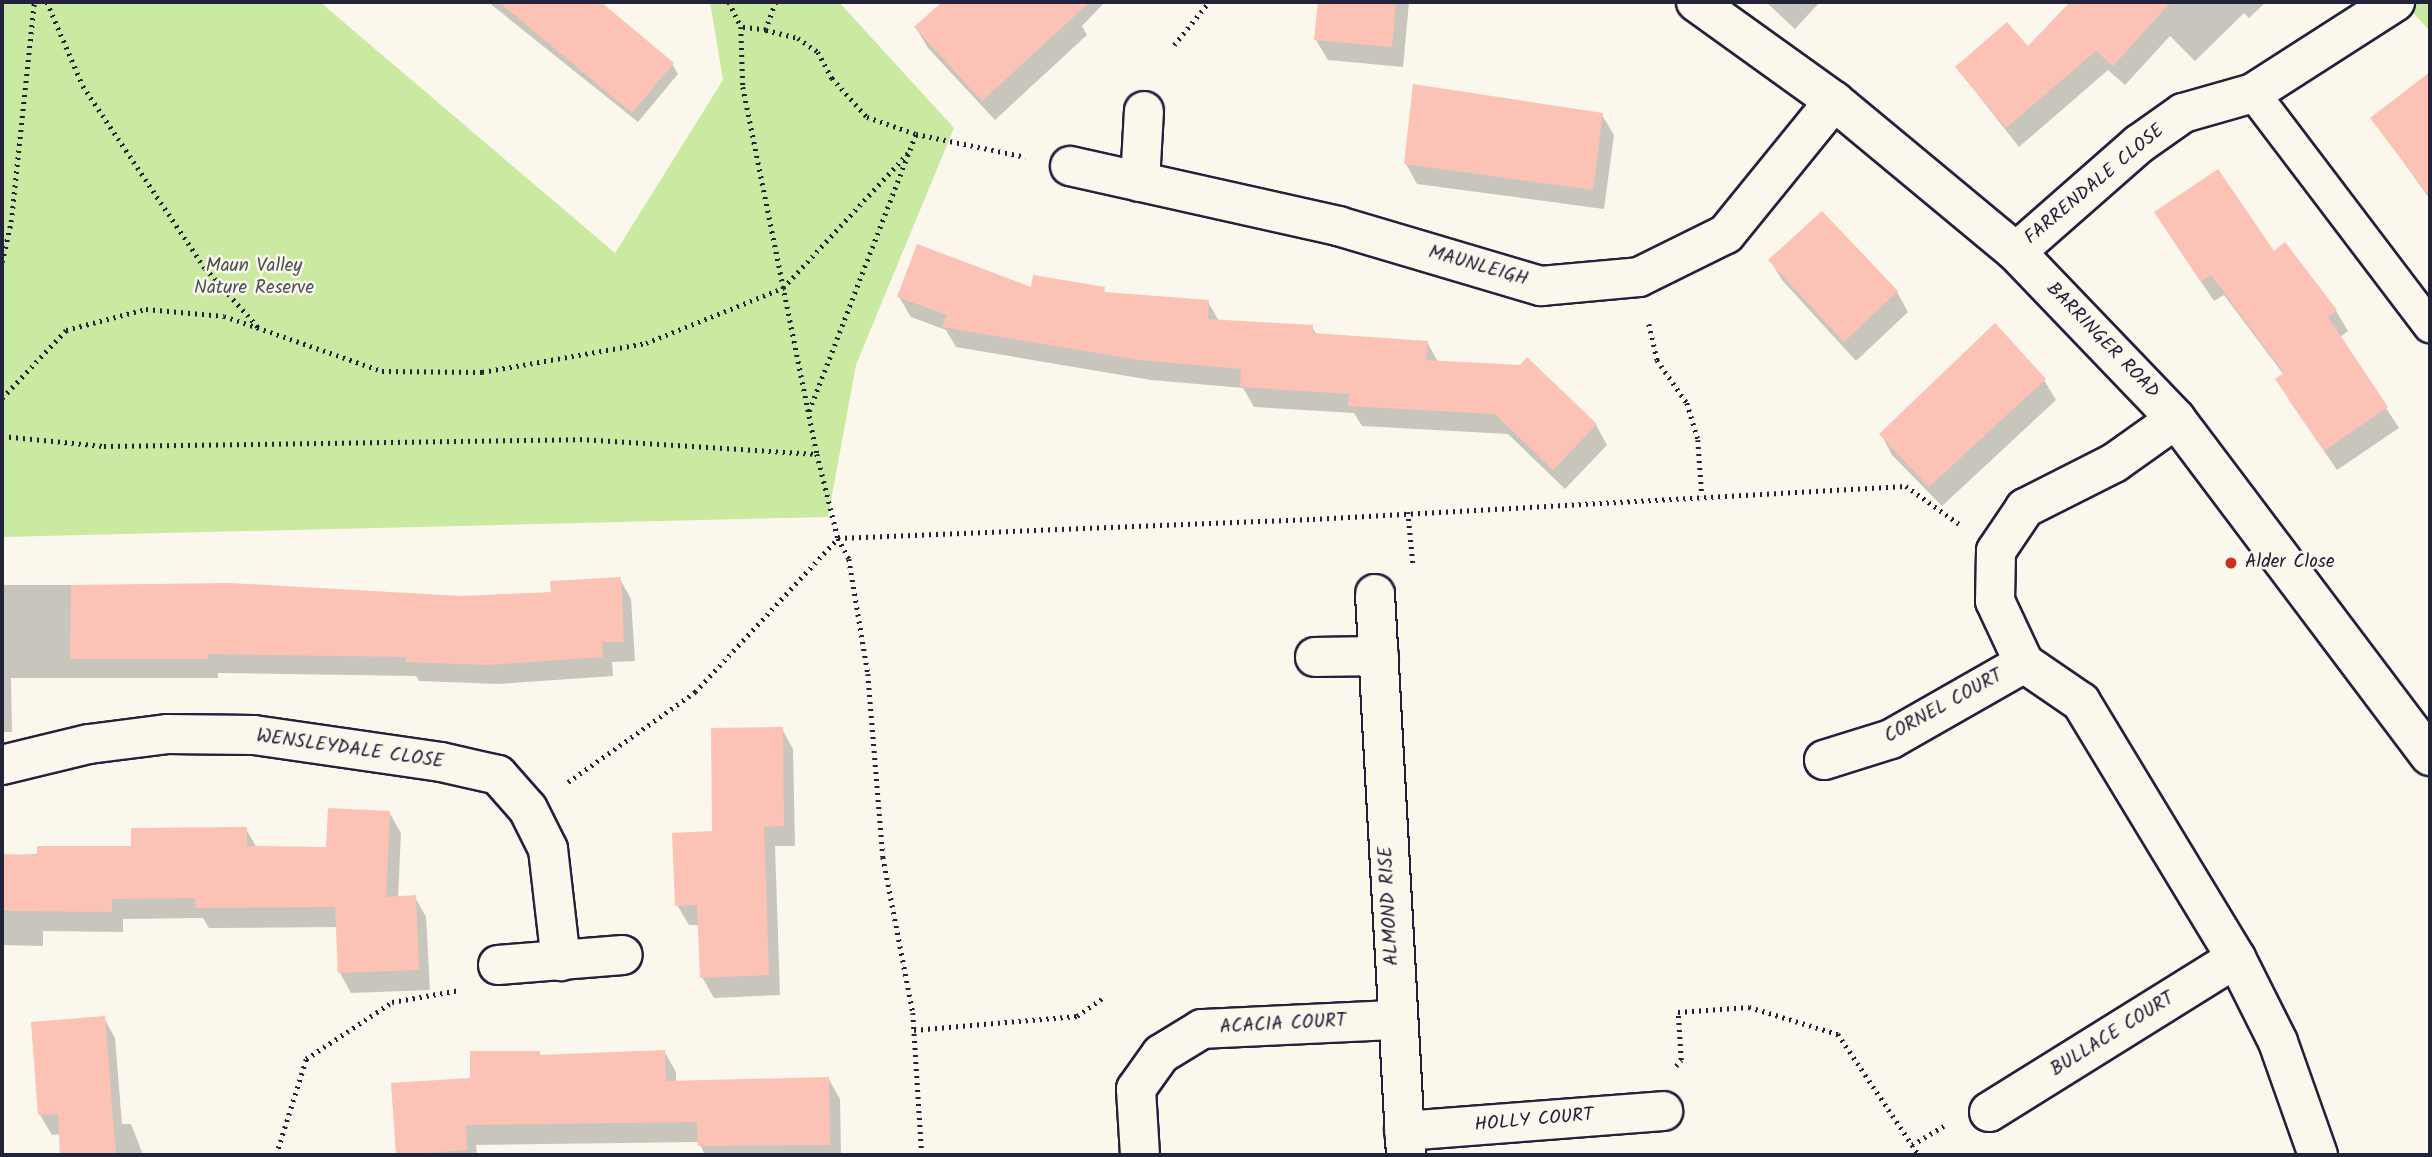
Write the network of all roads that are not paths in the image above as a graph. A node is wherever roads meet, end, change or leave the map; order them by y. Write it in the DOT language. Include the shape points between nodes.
graph roads {
  1 [pos="1696,2"];
  2 [pos="2395,2"];
  3 [pos="2253,93"];
  4 [pos="1834,101"];
  5 [pos="1144,111"];
  6 [pos="1070,166"];
  7 [pos="1140,182"];
  8 [pos="2016,252"];
  9 [pos="2430,326"];
  10 [pos="2176,418"];
  11 [pos="1375,594"];
  12 [pos="1379,656"];
  13 [pos="1315,657"];
  14 [pos="2024,663"];
  15 [pos="2430,757"];
  16 [pos="1824,760"];
  17 [pos="2,765"];
  18 [pos="623,955"];
  19 [pos="2236,958"];
  20 [pos="561,961"];
  21 [pos="498,965"];
  22 [pos="1395,1020"];
  23 [pos="1647,1112"];
  24 [pos="1989,1112"];
  25 [pos="1405,1143"];
  26 [pos="1140,1155"];
  27 [pos="2318,1155"];
  1 -- 4 [label="street, BARRINGER ROAD"];
  2 -- 3 [label="street, FARRENDALE CLOSE"];
  3 -- 8 [label="street, FARRENDALE CLOSE" via="2183,113 2139,144"];
  3 -- 9 [label="lane"];
  4 -- 7 [label="street, MAUNLEIGH" via="1726,234 1639,277 1541,286 1338,226"];
  4 -- 8 [label="street, BARRINGER ROAD"];
  5 -- 7 [label="street"];
  6 -- 7 [label="street, MAUNLEIGH"];
  8 -- 10 [label="street, BARRINGER ROAD"];
  10 -- 14 [label="street" via="2114,463 2025,508 1996,551 1996,601"];
  10 -- 15 [label="street, BARRINGER ROAD"];
  11 -- 12 [label="street, ALMOND RISE"];
  12 -- 13 [label="street"];
  12 -- 22 [label="street, ALMOND RISE"];
  14 -- 16 [label="street, CORNEL COURT" via="1891,739"];
  14 -- 19 [label="street" via="2081,702"];
  17 -- 20 [label="street, WENSLEYDALE CLOSE" via="89,744 168,734 254,735 441,761 498,775 528,809 548,849"];
  18 -- 20 [label="street"];
  19 -- 24 [label="street, BULLACE COURT"];
  19 -- 27 [label="street" via="2277,1042"];
  20 -- 21 [label="street"];
  22 -- 25 [label="street, ALMOND RISE"];
  22 -- 26 [label="street, ACACIA COURT" via="1202,1029 1161,1054 1136,1089"];
  23 -- 25 [label="street, HOLLY COURT"];
}
